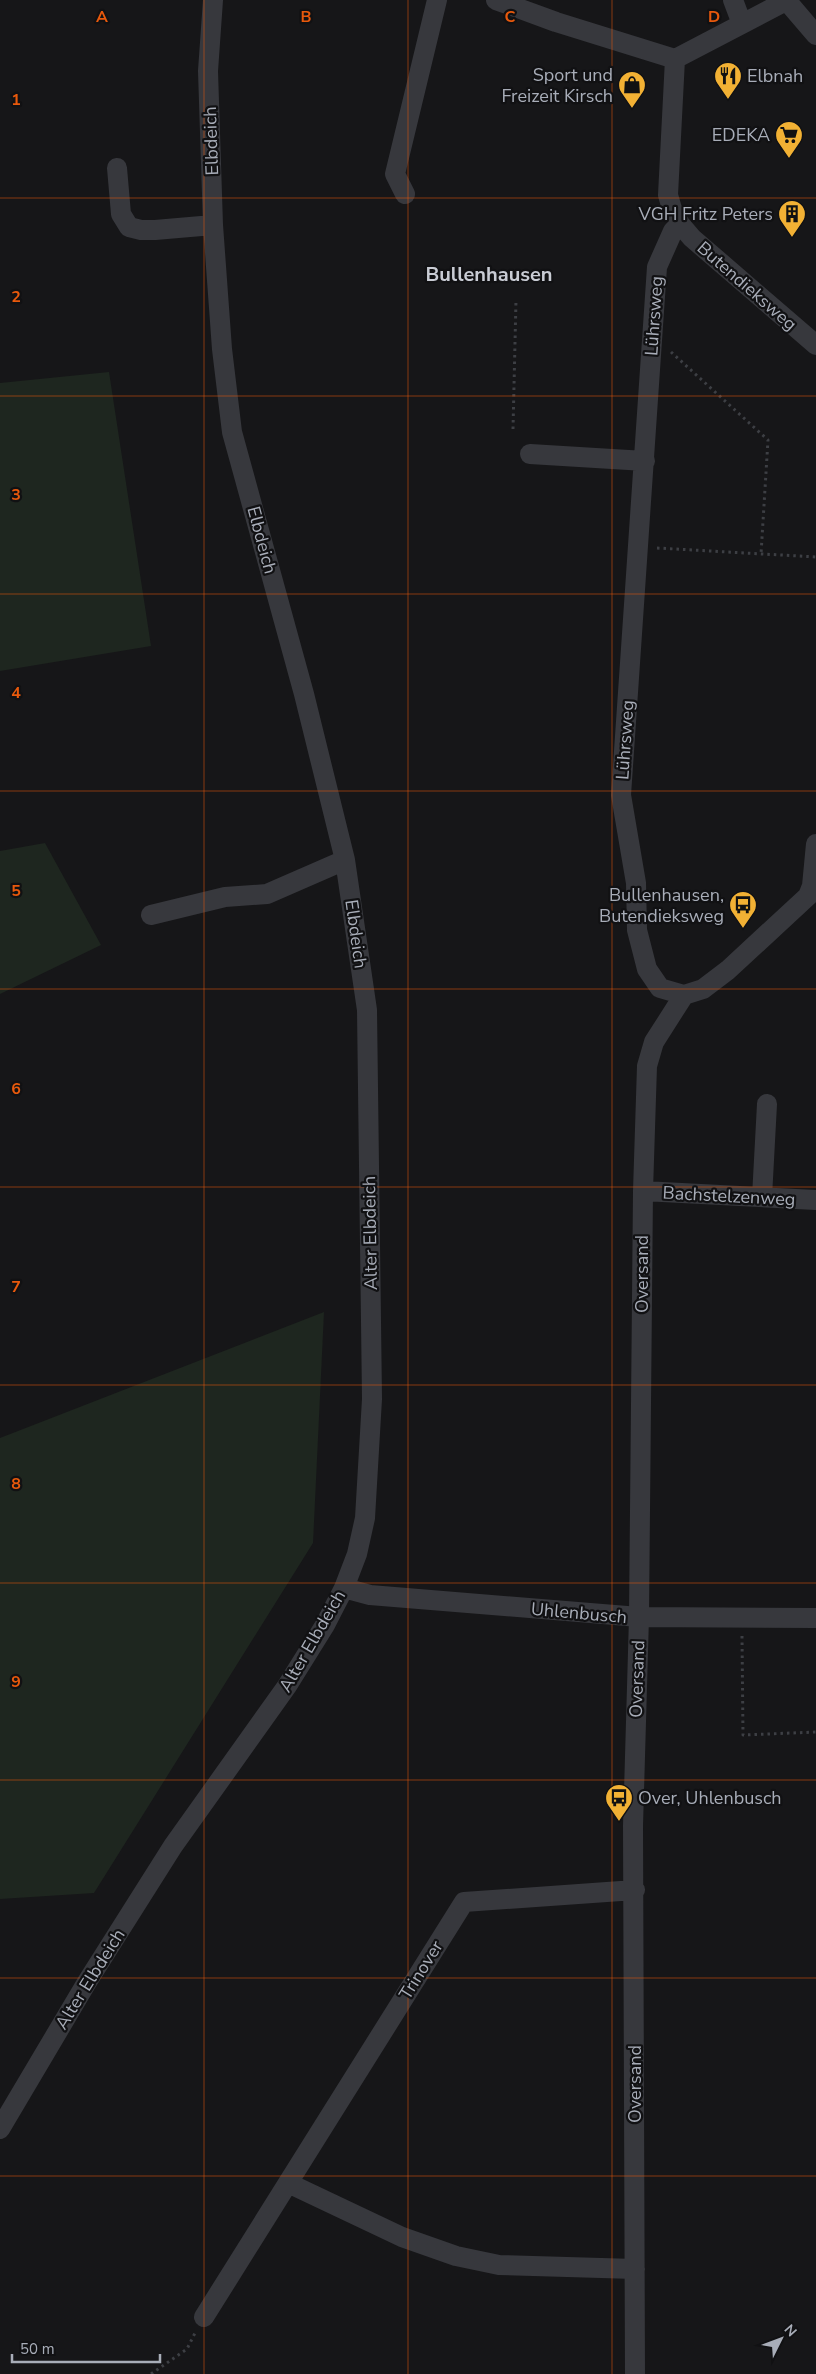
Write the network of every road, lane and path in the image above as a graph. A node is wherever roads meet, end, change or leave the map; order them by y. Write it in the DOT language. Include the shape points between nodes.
graph roads {
  1 [pos="214,0"];
  2 [pos="437,0"];
  3 [pos="496,0"];
  4 [pos="733,0"];
  5 [pos="786,0"];
  6 [pos="742,24"];
  7 [pos="816,36"];
  8 [pos="675,59"];
  9 [pos="117,168"];
  10 [pos="405,194"];
  11 [pos="680,224"];
  12 [pos="213,225"];
  13 [pos="516,300"];
  14 [pos="653,336"];
  15 [pos="816,345"];
  16 [pos="513,429"];
  17 [pos="530,454"];
  18 [pos="645,462"];
  19 [pos="638,547"];
  20 [pos="761,554"];
  21 [pos="816,556"];
  22 [pos="816,844"];
  23 [pos="345,860"];
  24 [pos="815,870"];
  25 [pos="151,915"];
  26 [pos="684,995"];
  27 [pos="368,1074"];
  28 [pos="767,1104"];
  29 [pos="643,1191"];
  30 [pos="762,1197"];
  31 [pos="816,1200"];
  32 [pos="344,1588"];
  33 [pos="639,1618"];
  34 [pos="741,1618"];
  35 [pos="816,1618"];
  36 [pos="816,1732"];
  37 [pos="634,1890"];
  38 [pos="0,2129"];
  39 [pos="288,2183"];
  40 [pos="635,2269"];
  41 [pos="204,2317"];
  42 [pos="150,2374"];
  43 [pos="635,2374"];
  1 -- 12 [label="street, Elbdeich" via="208,71"];
  2 -- 10 [label="street" via="394,174"];
  3 -- 8 [label="street"];
  4 -- 6 [label="street"];
  5 -- 6 [label="street"];
  5 -- 7 [label="street"];
  6 -- 8 [label="street"];
  8 -- 11 [label="street" via="668,195"];
  9 -- 12 [label="street" via="120,214 129,226 155,230"];
  11 -- 14 [label="street, Lührsweg" via="673,231 657,267"];
  11 -- 15 [label="street, Butendieksweg" via="708,254"];
  12 -- 23 [label="street, Elbdeich" via="232,432 304,694"];
  13 -- 16 [label="path"];
  14 -- 18 [label="street, Lührsweg"];
  14 -- 20 [label="path" via="768,440"];
  17 -- 18 [label="street"];
  18 -- 19 [label="street, Lührsweg"];
  19 -- 20 [label="path"];
  19 -- 26 [label="street, Lührsweg" via="620,795 636,883 637,930 647,969 660,988"];
  20 -- 21 [label="path"];
  22 -- 24 [label="street"];
  23 -- 25 [label="street" via="267,894 225,898"];
  23 -- 27 [label="street, Elbdeich" via="366,1010"];
  24 -- 26 [label="street" via="808,896 801,904 703,989"];
  26 -- 29 [label="street, Oversand" via="654,1042 647,1066"];
  27 -- 32 [label="street, Alter Elbdeich" via="370,1450 364,1518 357,1554"];
  28 -- 30 [label="street"];
  29 -- 30 [label="street, Bachstelzenweg"];
  29 -- 33 [label="street, Oversand"];
  30 -- 31 [label="street, Bachstelzenweg"];
  32 -- 33 [label="street, Uhlenbusch" via="370,1596"];
  32 -- 38 [label="street, Alter Elbdeich" via="287,1686 173,1846"];
  33 -- 34 [label="street, Uhlenbusch"];
  33 -- 37 [label="street, Oversand"];
  34 -- 35 [label="street, Uhlenbusch"];
  34 -- 36 [label="path" via="742,1735"];
  37 -- 39 [label="street, Trinover" via="464,1902"];
  37 -- 40 [label="street, Oversand"];
  39 -- 40 [label="street" via="402,2237 456,2256 500,2265"];
  39 -- 41 [label="street, Trinover"];
  40 -- 43 [label="street, Oversand"];
  41 -- 42 [label="path" via="187,2349"];
}
